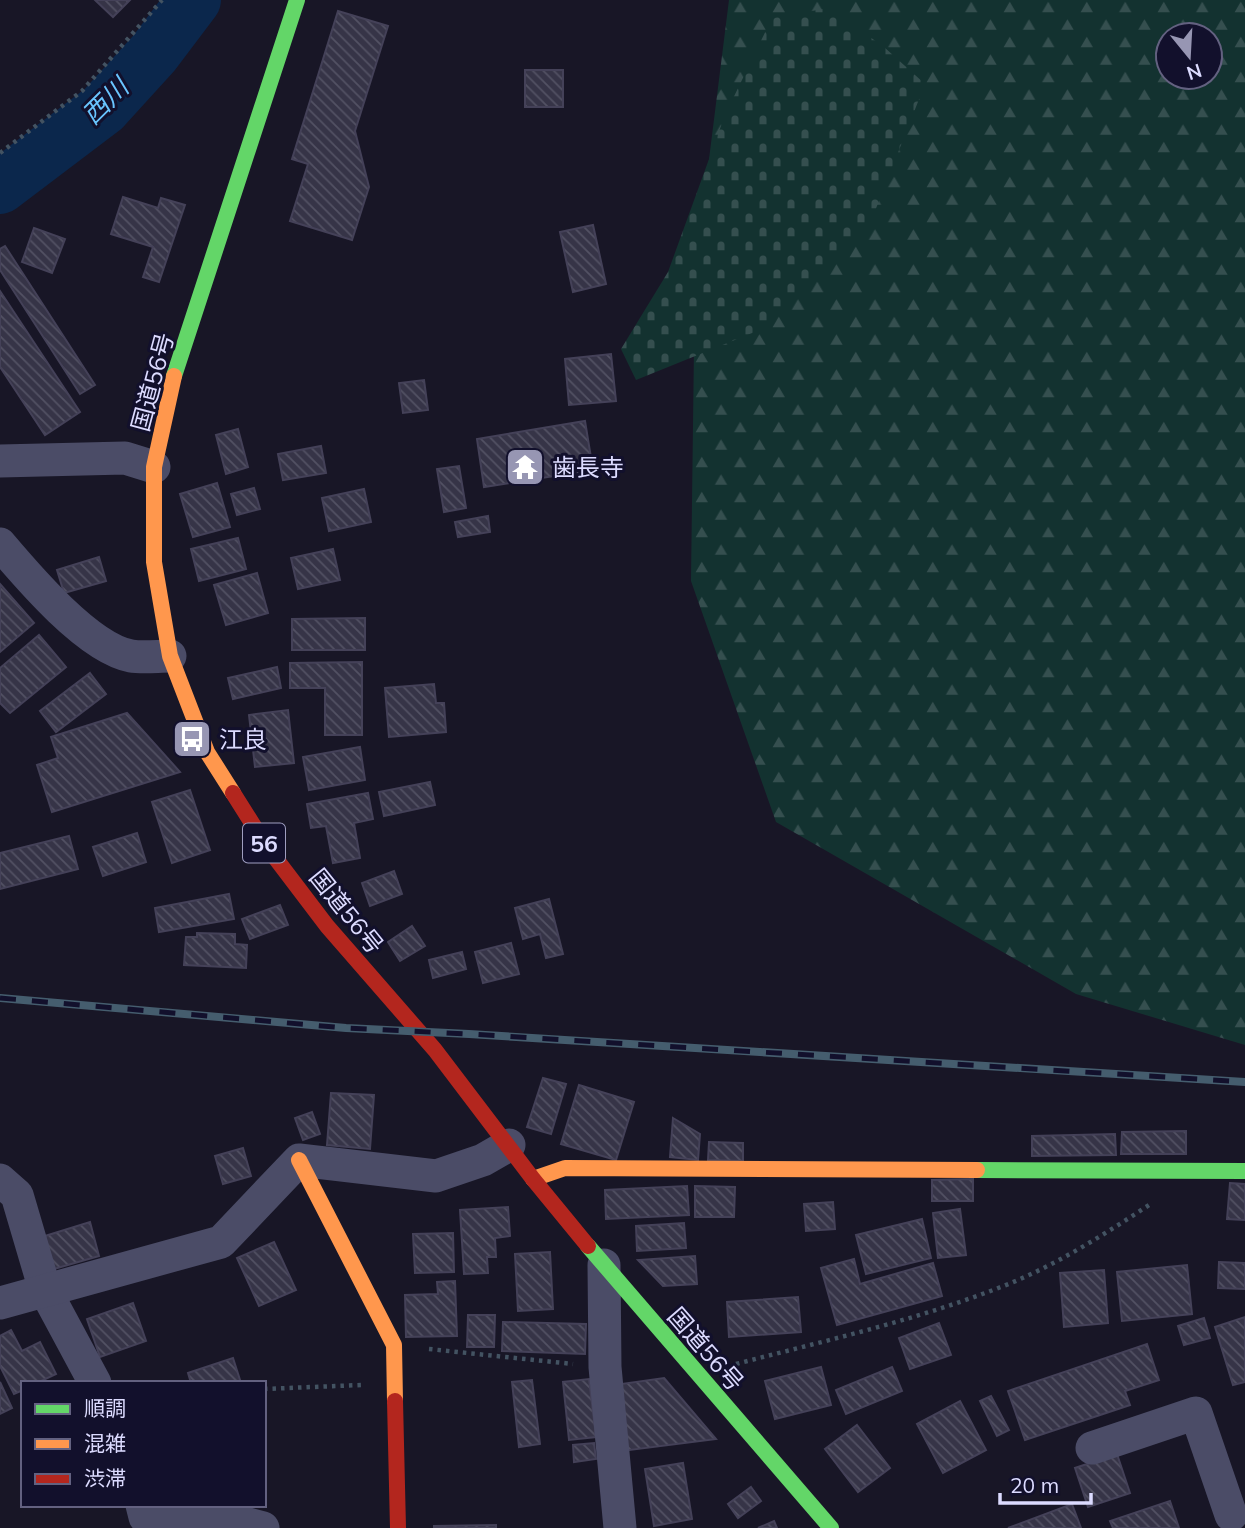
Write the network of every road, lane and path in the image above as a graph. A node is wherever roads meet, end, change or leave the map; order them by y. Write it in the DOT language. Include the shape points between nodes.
graph roads {
  1 [pos="162,0"];
  2 [pos="297,0"];
  3 [pos="0,153"];
  4 [pos="0,461"];
  5 [pos="154,467"];
  6 [pos="0,544"];
  7 [pos="170,656"];
  8 [pos="509,1145"];
  9 [pos="299,1160"];
  10 [pos="1245,1171"];
  11 [pos="533,1179"];
  12 [pos="0,1180"];
  13 [pos="1150,1205"];
  14 [pos="604,1265"];
  15 [pos="45,1290"];
  16 [pos="0,1303"];
  17 [pos="394,1345"];
  18 [pos="605,1367"];
  19 [pos="697,1374"];
  20 [pos="94,1381"];
  21 [pos="395,1384"];
  22 [pos="266,1389"];
  23 [pos="1092,1448"];
  24 [pos="142,1507"];
  25 [pos="1230,1517"];
  26 [pos="263,1528"];
  27 [pos="398,1528"];
  28 [pos="620,1528"];
  29 [pos="831,1528"];
  1 -- 3 [label="path" via="82,91"];
  2 -- 5 [label="main road, 国道56号 / 56" via="177,364"];
  4 -- 5 [label="street" via="125,458"];
  5 -- 7 [label="main road, 国道56号 / 56" via="153,562"];
  6 -- 7 [label="street" via="42,594 101,643 131,656"];
  7 -- 8 [label="main road, 国道56号 / 56" via="207,752 267,847"];
  8 -- 9 [label="street" via="436,1177"];
  8 -- 11 [label="main road, 国道56号 / 56"];
  9 -- 15 [label="street" via="220,1242"];
  9 -- 17 [label="main road"];
  10 -- 11 [label="main road" via="565,1168"];
  11 -- 14 [label="main road, 国道56号 / 56"];
  12 -- 15 [label="street" via="17,1195"];
  13 -- 19 [label="path" via="1097,1239 1012,1283 896,1323"];
  14 -- 18 [label="street"];
  14 -- 19 [label="main road, 国道56号 / 56"];
  15 -- 16 [label="street"];
  15 -- 20 [label="street"];
  17 -- 18 [label="path"];
  17 -- 21 [label="main road"];
  18 -- 28 [label="street"];
  19 -- 29 [label="main road, 国道56号 / 56"];
  21 -- 22 [label="path"];
  21 -- 27 [label="main road"];
  23 -- 25 [label="street" via="1196,1413"];
  24 -- 26 [label="street" via="145,1517 209,1513"];
}
